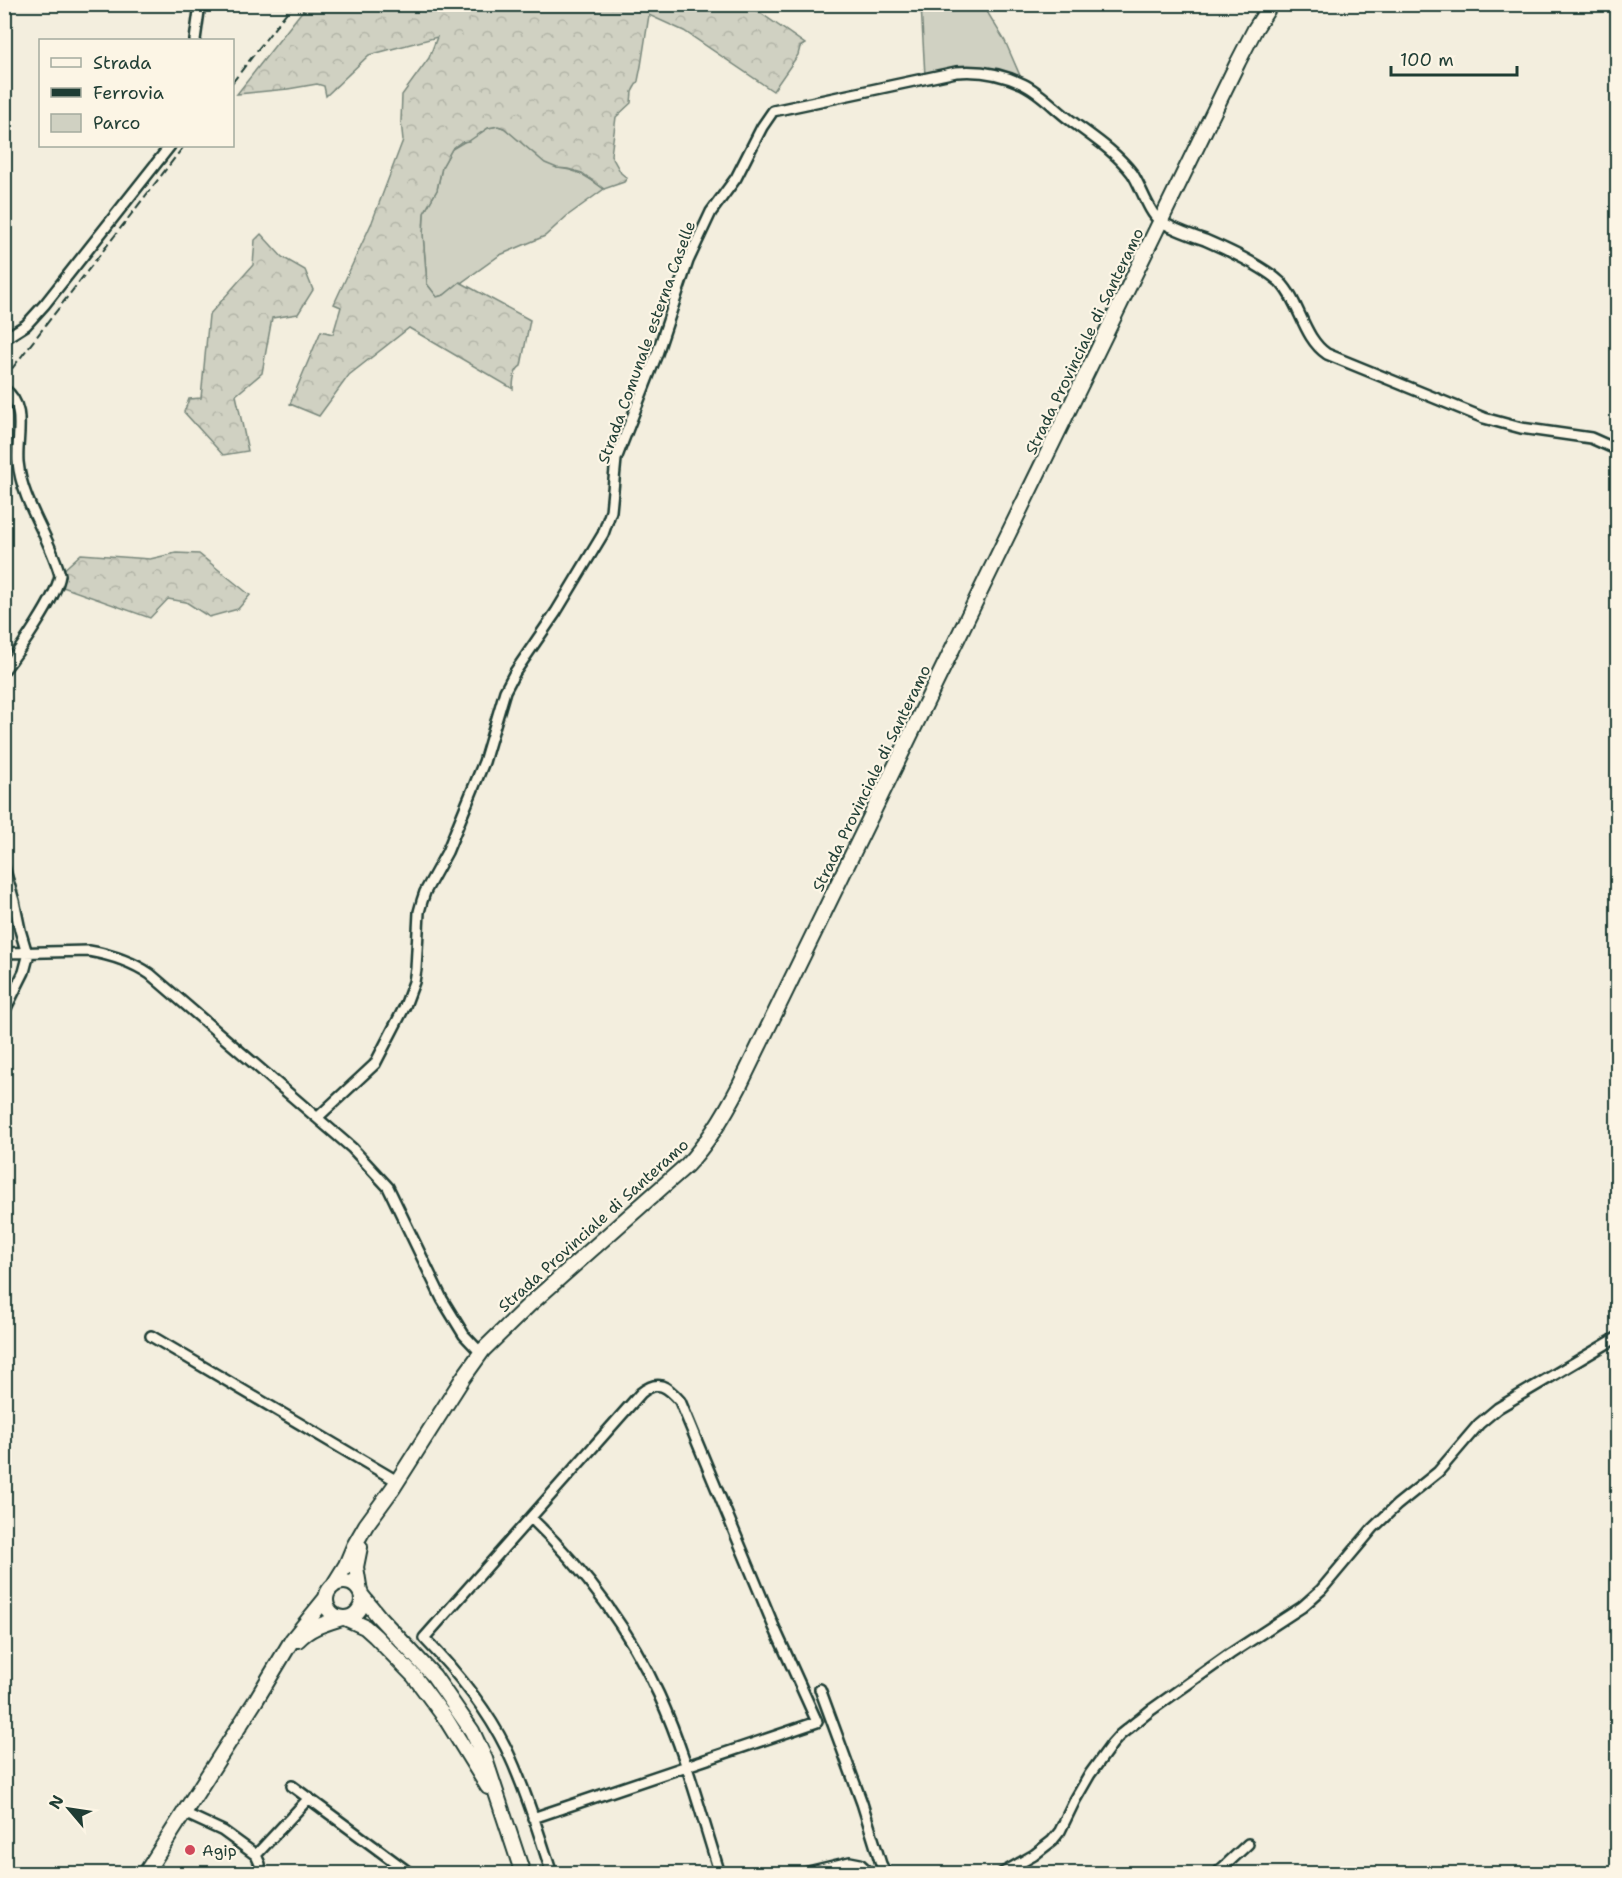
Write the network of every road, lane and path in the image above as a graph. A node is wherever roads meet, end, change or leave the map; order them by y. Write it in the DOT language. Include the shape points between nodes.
graph roads {
  1 [pos="200,4"];
  2 [pos="1271,4"];
  3 [pos="195,39"];
  4 [pos="169,147"];
  5 [pos="1161,221"];
  6 [pos="4,339"];
  7 [pos="7,390"];
  8 [pos="1617,450"];
  9 [pos="4,670"];
  10 [pos="4,867"];
  11 [pos="4,953"];
  12 [pos="27,953"];
  13 [pos="4,1012"];
  14 [pos="317,1118"];
  15 [pos="151,1336"];
  16 [pos="1617,1337"];
  17 [pos="481,1353"];
  18 [pos="395,1485"];
  19 [pos="531,1518"];
  20 [pos="330,1592"];
  21 [pos="361,1594"];
  22 [pos="343,1618"];
  23 [pos="270,1678"];
  24 [pos="820,1689"];
  25 [pos="686,1767"];
  26 [pos="292,1786"];
  27 [pos="309,1798"];
  28 [pos="501,1806"];
  29 [pos="184,1813"];
  30 [pos="533,1818"];
  31 [pos="1248,1844"];
  32 [pos="256,1855"];
  33 [pos="879,1860"];
  34 [pos="868,1871"];
  35 [pos="147,1873"];
  36 [pos="259,1874"];
  37 [pos="411,1874"];
  38 [pos="522,1874"];
  39 [pos="552,1874"];
  40 [pos="720,1874"];
  41 [pos="800,1874"];
  42 [pos="886,1874"];
  43 [pos="1001,1874"];
  44 [pos="1216,1874"];
  1 -- 3 [label="street"];
  2 -- 5 [label="main road, Strada Provinciale di Santeramo"];
  4 -- 6 [label="street" via="45,304 26,325"];
  5 -- 8 [label="street" via="1276,278 1327,354 1484,418 1521,428 1591,438"];
  5 -- 14 [label="street, Strada Comunale esterna Caselle" via="1133,175 1111,151 1026,85 990,73 950,73 773,111 736,178 711,212 691,254 616,459 611,511 603,534 505,692 484,762 422,901 414,982 405,1006 375,1064"];
  5 -- 17 [label="main road, Strada Provinciale di Santeramo" via="718,1126 687,1165 496,1335"];
  7 -- 9 [label="street" via="14,396 19,411 18,460 26,494 60,575 34,627"];
  10 -- 12 [label="street"];
  11 -- 12 [label="street"];
  12 -- 13 [label="street" via="28,963"];
  12 -- 14 [label="street" via="89,951 125,959 141,968"];
  14 -- 17 [label="street" via="388,1187 442,1299 464,1335"];
  15 -- 18 [label="street"];
  16 -- 43 [label="street" via="1489,1415 1438,1472 1373,1528 1302,1607 1120,1735 1095,1767 1052,1841"];
  17 -- 18 [label="main road, Strada Provinciale di Santeramo"];
  18 -- 20 [label="main road" via="358,1538"];
  18 -- 21 [label="main road" via="359,1549 356,1567"];
  19 -- 25 [label="street" via="554,1540 618,1621 659,1695"];
  19 -- 25 [label="street" via="641,1393 658,1384 680,1401 817,1722"];
  19 -- 30 [label="street" via="424,1638 471,1692 496,1730 517,1772"];
  20 -- 21 [label="main road" via="339,1583 351,1584"];
  20 -- 22 [label="main road" via="328,1609"];
  20 -- 23 [label="main road" via="298,1631"];
  21 -- 22 [label="main road" via="361,1607 355,1615"];
  21 -- 28 [label="main road" via="435,1676 458,1709 485,1759"];
  22 -- 23 [label="main road" via="323,1623 303,1635"];
  22 -- 28 [label="main road" via="365,1627 414,1677 446,1719"];
  23 -- 29 [label="main road"];
  24 -- 33 [label="street"];
  25 -- 30 [label="street"];
  25 -- 40 [label="street"];
  26 -- 27 [label="street"];
  27 -- 32 [label="street"];
  27 -- 37 [label="street"];
  28 -- 38 [label="main road"];
  29 -- 32 [label="street" via="223,1831"];
  29 -- 35 [label="main road"];
  30 -- 39 [label="street"];
  31 -- 44 [label="street"];
  32 -- 36 [label="street"];
  33 -- 34 [label="street" via="869,1864"];
  33 -- 42 [label="street"];
  34 -- 41 [label="street" via="857,1863 843,1862"];
}
